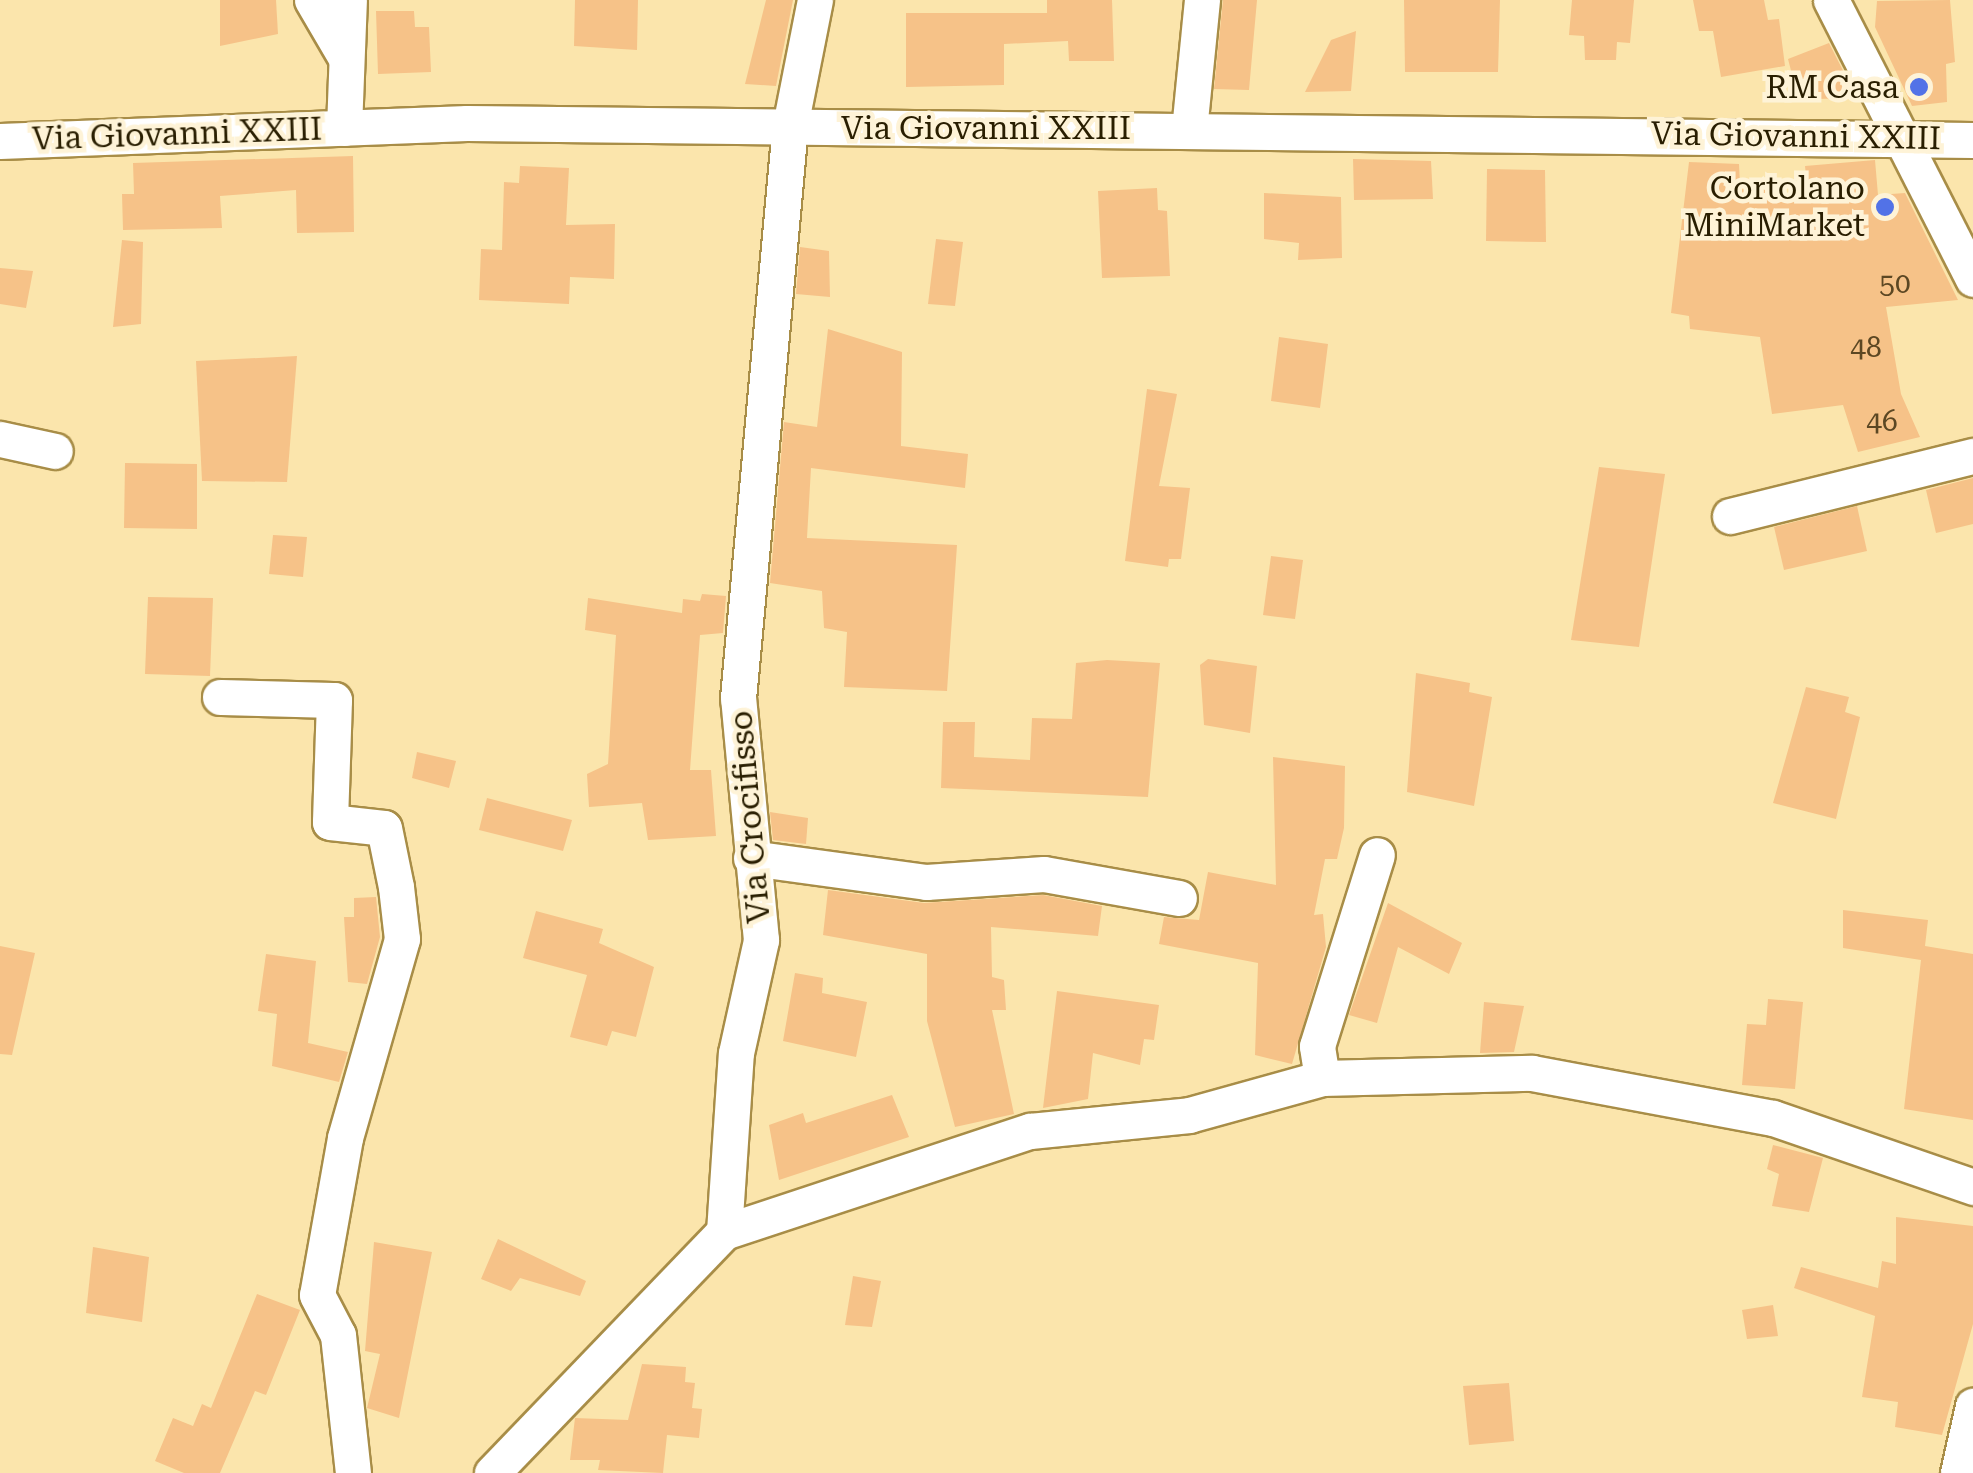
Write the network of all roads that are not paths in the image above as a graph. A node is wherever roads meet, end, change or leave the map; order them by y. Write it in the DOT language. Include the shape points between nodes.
graph roads {
  1 [pos="312,0"];
  2 [pos="349,0"];
  3 [pos="815,0"];
  4 [pos="1202,0"];
  5 [pos="1832,0"];
  6 [pos="346,58"];
  7 [pos="790,126"];
  8 [pos="344,128"];
  9 [pos="1189,130"];
  10 [pos="1900,136"];
  11 [pos="1973,140"];
  12 [pos="0,141"];
  13 [pos="1973,279"];
  14 [pos="0,439"];
  15 [pos="56,451"];
  16 [pos="1973,456"];
  17 [pos="1730,516"];
  18 [pos="220,697"];
  19 [pos="1377,855"];
  20 [pos="751,858"];
  21 [pos="1179,898"];
  22 [pos="1322,1078"];
  23 [pos="1973,1187"];
  24 [pos="724,1232"];
  25 [pos="1973,1406"];
  26 [pos="353,1473"];
  27 [pos="492,1473"];
  28 [pos="1958,1473"];
  1 -- 6 [label="street"];
  2 -- 6 [label="street"];
  3 -- 7 [label="street, Via Crocifisso"];
  4 -- 9 [label="street"];
  5 -- 10 [label="street"];
  6 -- 8 [label="street"];
  7 -- 8 [label="street, Via Giovanni XXIII"];
  7 -- 9 [label="street, Via Giovanni XXIII"];
  7 -- 20 [label="street, Via Crocifisso" via="738,698"];
  8 -- 12 [label="street, Via Giovanni XXIII"];
  9 -- 10 [label="street, Via Giovanni XXIII"];
  10 -- 11 [label="street, Via Giovanni XXIII"];
  10 -- 13 [label="street"];
  14 -- 15 [label="street"];
  16 -- 17 [label="street"];
  18 -- 26 [label="street" via="334,700 330,822 384,828 396,887 402,939 346,1138 317,1295 338,1335"];
  19 -- 22 [label="street" via="1317,1046"];
  20 -- 21 [label="street" via="926,882 1044,874"];
  20 -- 24 [label="street, Via Crocifisso" via="761,940 736,1052"];
  22 -- 23 [label="street" via="1532,1074 1772,1118"];
  22 -- 24 [label="street" via="1189,1115 1030,1131"];
  24 -- 27 [label="street"];
  25 -- 28 [label="street"];
}
